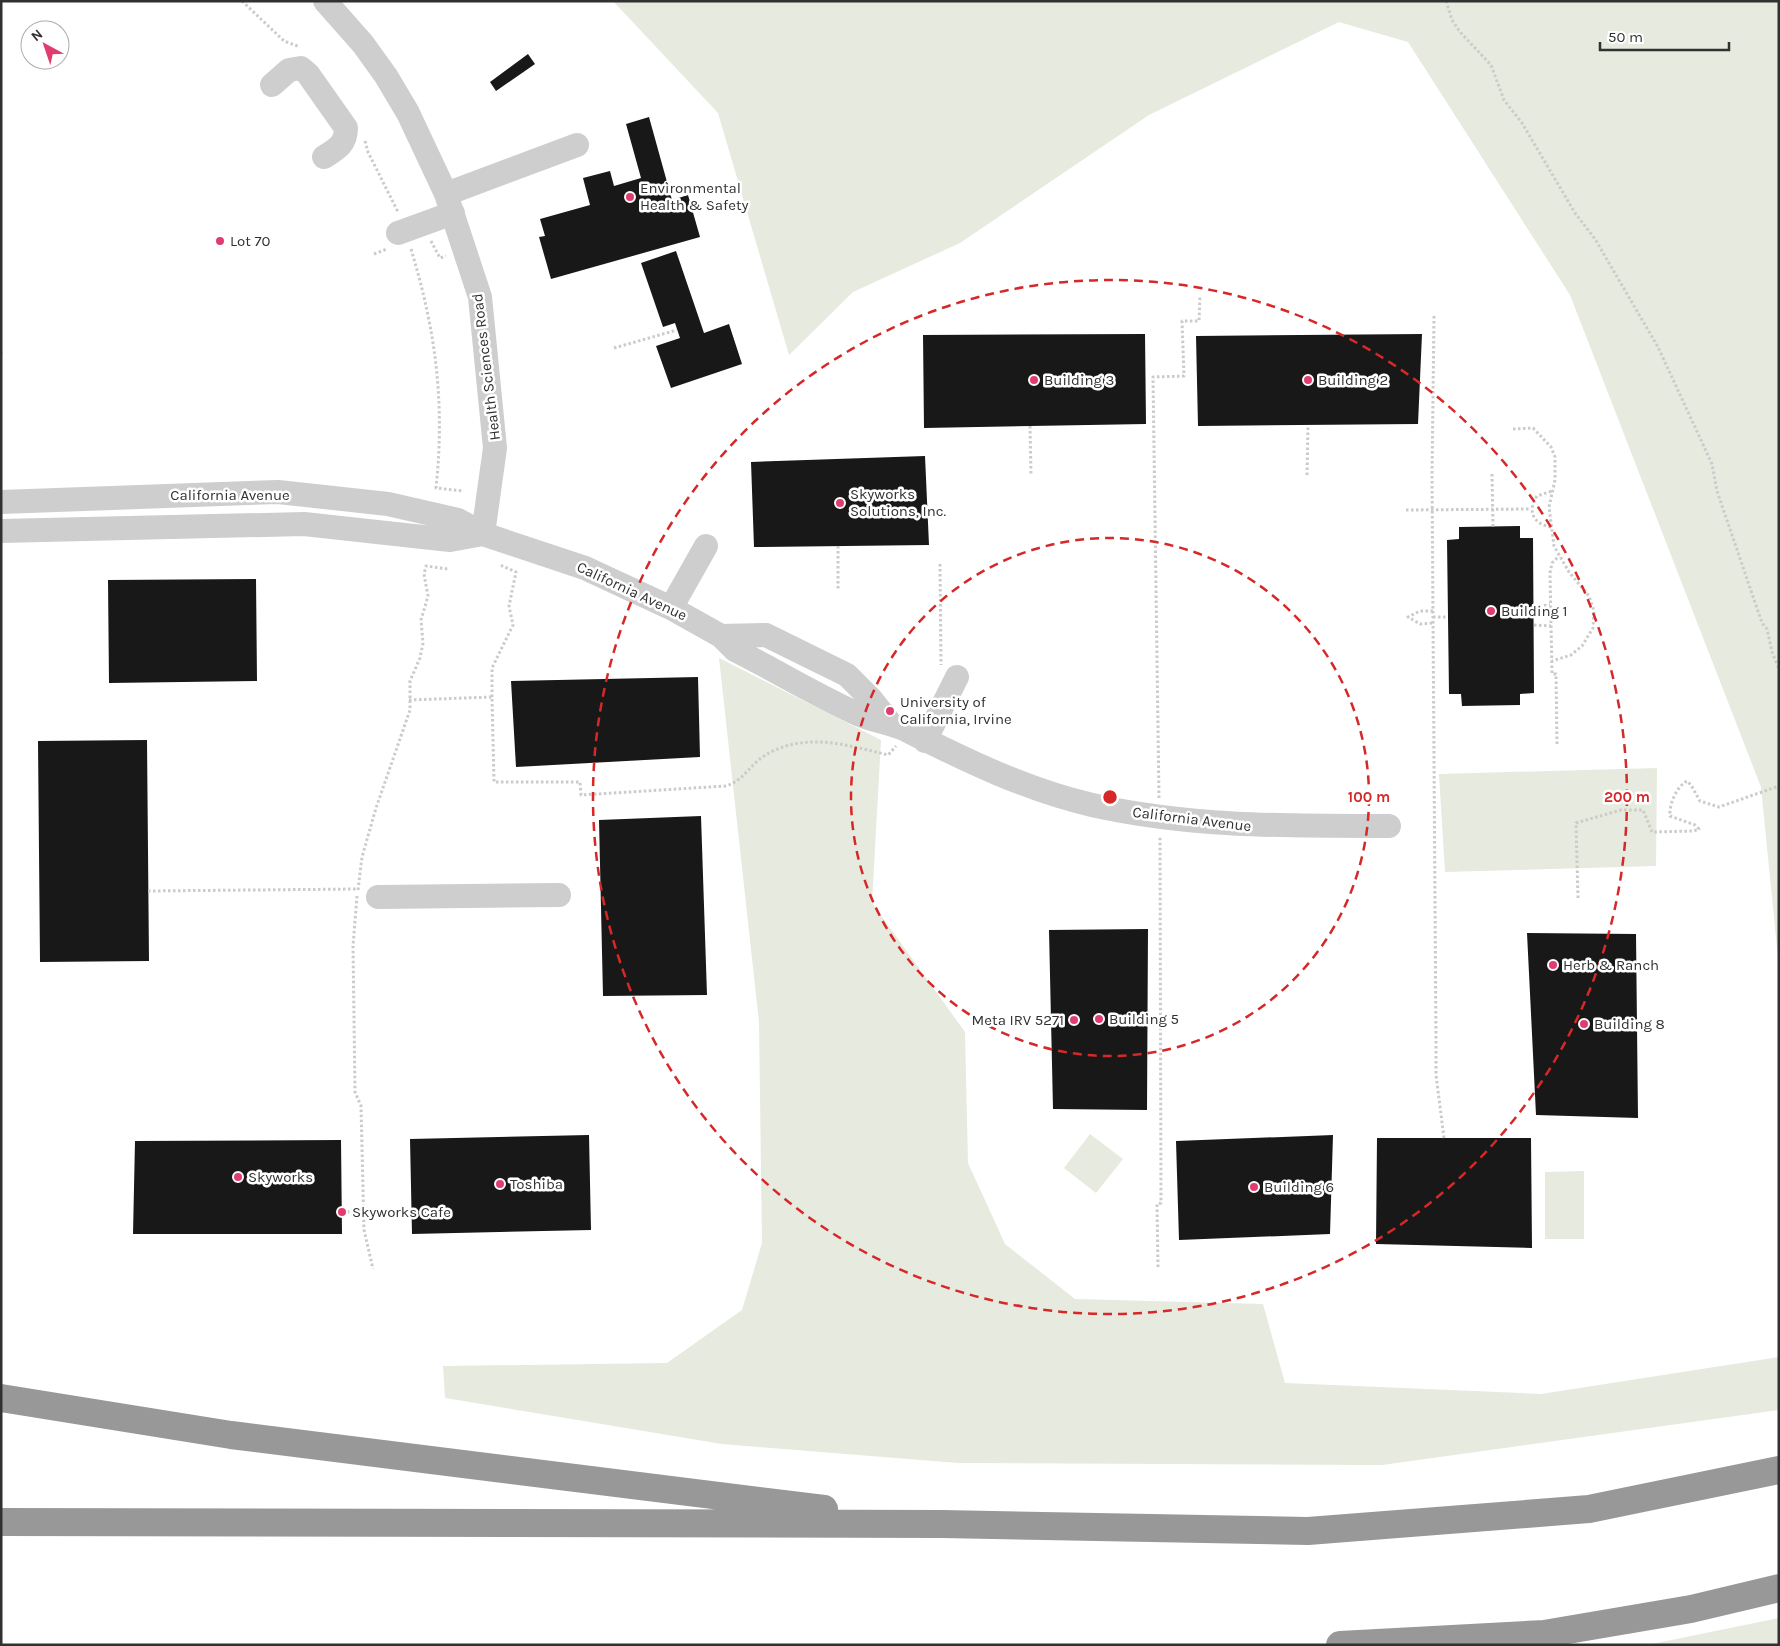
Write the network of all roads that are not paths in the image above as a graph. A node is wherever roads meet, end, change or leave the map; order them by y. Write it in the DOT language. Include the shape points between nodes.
graph roads {
  1 [pos="325,1"];
  2 [pos="272,84"];
  3 [pos="577,145"];
  4 [pos="324,157"];
  5 [pos="449,203"];
  6 [pos="398,232"];
  7 [pos="1,502"];
  8 [pos="1,531"];
  9 [pos="483,534"];
  10 [pos="706,546"];
  11 [pos="672,608"];
  12 [pos="949,673"];
  13 [pos="907,732"];
  14 [pos="1389,826"];
  15 [pos="371,893"];
  16 [pos="559,895"];
  17 [pos="1,1398"];
  18 [pos="1779,1470"];
  19 [pos="1,1522"];
  20 [pos="942,1524"];
  21 [pos="1779,1588"];
  22 [pos="1340,1645"];
  1 -- 5 [label="street, Health Sciences Road" via="386,76 428,152"];
  2 -- 4 [label="street" via="289,70 301,68 308,74 346,128 346,138 340,146"];
  3 -- 5 [label="street"];
  5 -- 6 [label="street"];
  5 -- 9 [label="street, Health Sciences Road" via="480,297 495,448"];
  7 -- 9 [label="street, California Avenue" via="278,492 388,504 458,520"];
  8 -- 9 [label="street, California Avenue" via="304,524 450,540"];
  9 -- 11 [label="street, California Avenue" via="585,568"];
  10 -- 11 [label="street"];
  11 -- 13 [label="street, California Avenue" via="721,636 736,650 861,715"];
  12 -- 13 [label="street"];
  13 -- 14 [label="street, California Avenue" via="982,768 1090,805 1159,818 1258,826"];
  15 -- 16 [label="street"];
  17 -- 20 [label="highway" via="231,1435"];
  18 -- 20 [label="highway" via="1589,1509 1308,1531"];
  19 -- 20 [label="highway"];
  21 -- 22 [label="highway" via="1691,1609 1544,1634"];
}
